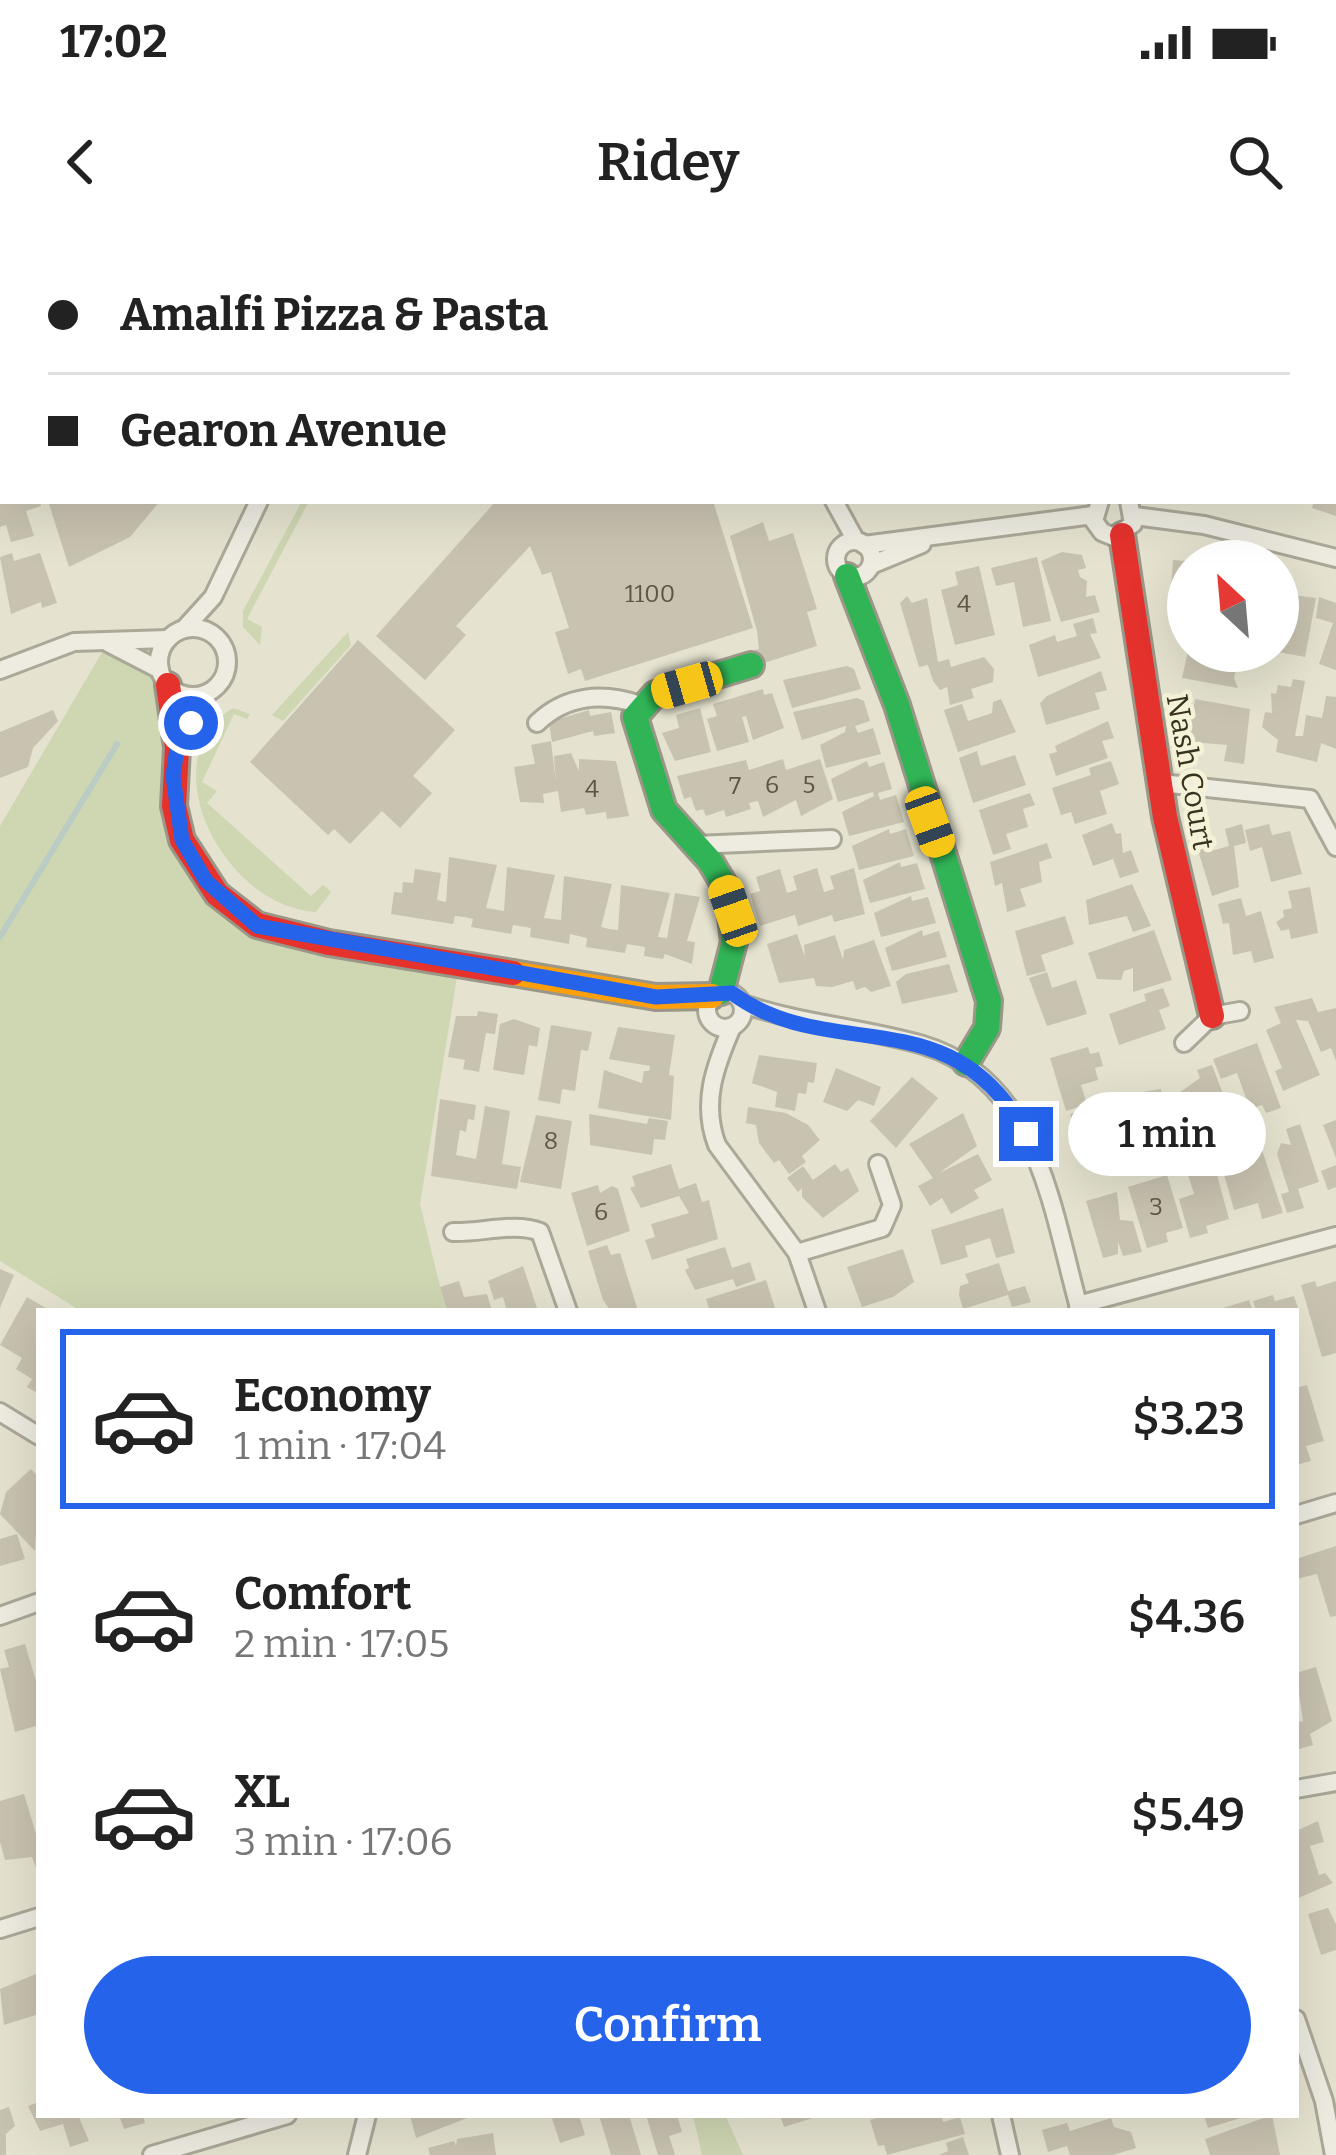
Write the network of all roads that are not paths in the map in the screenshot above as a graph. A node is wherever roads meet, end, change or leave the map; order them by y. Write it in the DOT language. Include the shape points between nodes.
graph roads {
  1 [pos="258,504"];
  2 [pos="836,504"];
  3 [pos="1097,508"];
  4 [pos="1129,517"];
  5 [pos="939,536"];
  6 [pos="853,545"];
  7 [pos="1336,558"];
  8 [pos="862,571"];
  9 [pos="213,597"];
  10 [pos="184,629"];
  11 [pos="168,639"];
  12 [pos="108,642"];
  13 [pos="222,644"];
  14 [pos="751,665"];
  15 [pos="0,670"];
  16 [pos="164,678"];
  17 [pos="208,692"];
  18 [pos="640,705"];
  19 [pos="537,723"];
  20 [pos="177,748"];
  21 [pos="1161,783"];
  22 [pos="832,839"];
  23 [pos="695,845"];
  24 [pos="1336,847"];
  25 [pos="726,1010"];
  26 [pos="1240,1011"];
  27 [pos="1212,1016"];
  28 [pos="1184,1042"];
  29 [pos="966,1063"];
  30 [pos="878,1164"];
  31 [pos="453,1232"];
  32 [pos="1336,1236"];
  33 [pos="797,1253"];
  34 [pos="567,1308"];
  35 [pos="816,1308"];
  36 [pos="1079,1308"];
  37 [pos="0,1412"];
  38 [pos="36,1434"];
  39 [pos="1336,1503"];
  40 [pos="1299,1514"];
  41 [pos="36,1603"];
  42 [pos="0,1616"];
  43 [pos="1336,1782"];
  44 [pos="1299,1788"];
  45 [pos="36,1917"];
  46 [pos="0,1929"];
  47 [pos="1299,2029"];
  48 [pos="277,2118"];
  49 [pos="366,2118"];
  50 [pos="1002,2118"];
  51 [pos="1334,2144"];
  52 [pos="152,2155"];
  53 [pos="357,2155"];
  54 [pos="1010,2155"];
  1 -- 9 [label="street"];
  2 -- 6 [label="street"];
  3 -- 4 [label="street" via="1102,532"];
  3 -- 5 [label="street"];
  4 -- 7 [label="street" via="1204,525"];
  4 -- 21 [label="street, Nash Court"];
  5 -- 6 [label="street"];
  5 -- 8 [label="street"];
  6 -- 8 [label="street"];
  6 -- 8 [label="street" via="836,565"];
  8 -- 29 [label="street" via="864,613 989,1001 987,1028"];
  9 -- 10 [label="street"];
  9 -- 13 [label="street"];
  10 -- 11 [label="street"];
  10 -- 13 [label="street" via="206,630"];
  11 -- 12 [label="street"];
  11 -- 16 [label="street"];
  12 -- 15 [label="street" via="74,642"];
  12 -- 16 [label="street"];
  13 -- 17 [label="street" via="226,670"];
  14 -- 18 [label="street"];
  16 -- 17 [label="street" via="187,695"];
  16 -- 20 [label="street"];
  17 -- 20 [label="street"];
  18 -- 19 [label="street" via="602,695 563,704"];
  18 -- 23 [label="street" via="635,722 661,803"];
  20 -- 25 [label="street" via="174,806 182,840 206,881 257,926"];
  21 -- 24 [label="street" via="1310,799"];
  21 -- 27 [label="street, Nash Court"];
  22 -- 23 [label="street"];
  23 -- 25 [label="street" via="717,869 736,930"];
  25 -- 29 [label="street" via="920,1044"];
  25 -- 33 [label="street" via="707,1113 716,1145"];
  26 -- 27 [label="street"];
  27 -- 28 [label="street"];
  29 -- 36 [label="street" via="1005,1101 1035,1152"];
  30 -- 33 [label="street" via="892,1205 888,1221"];
  31 -- 34 [label="street" via="540,1232"];
  32 -- 36 [label="street"];
  33 -- 35 [label="street"];
  37 -- 38 [label="street"];
  39 -- 40 [label="street"];
  41 -- 42 [label="street"];
  43 -- 44 [label="street"];
  45 -- 46 [label="street"];
  47 -- 51 [label="street"];
  48 -- 52 [label="street"];
  49 -- 53 [label="street"];
  50 -- 54 [label="street"];
}
